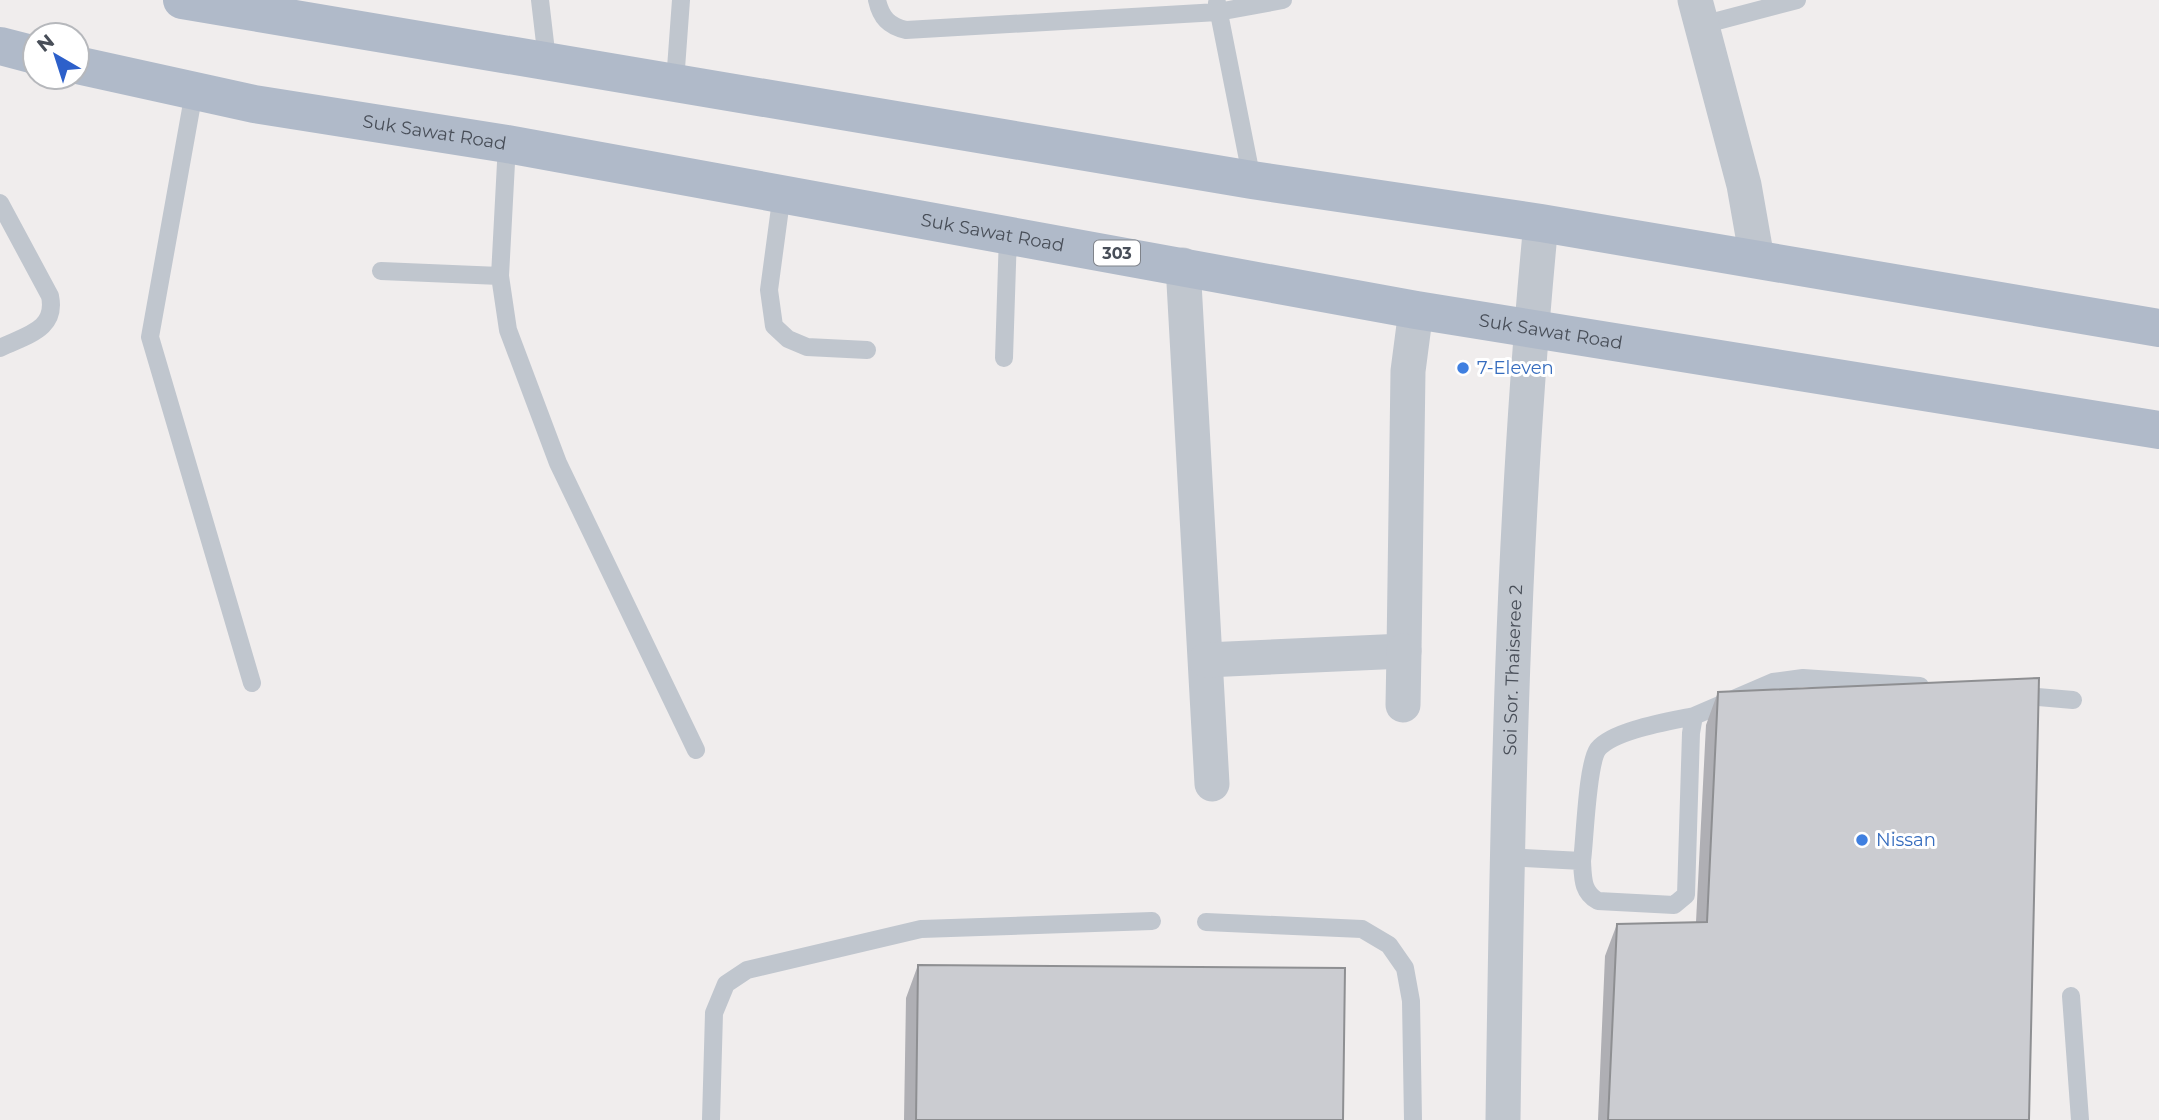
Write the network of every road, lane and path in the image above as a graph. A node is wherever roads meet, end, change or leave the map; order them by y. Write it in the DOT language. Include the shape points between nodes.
graph roads {
  1 [pos="182,0"];
  2 [pos="540,0"];
  3 [pos="681,0"];
  4 [pos="877,0"];
  5 [pos="1283,0"];
  6 [pos="1797,0"];
  7 [pos="258,6"];
  8 [pos="1217,6"];
  9 [pos="1698,12"];
  10 [pos="0,46"];
  11 [pos="21,51"];
  12 [pos="547,60"];
  13 [pos="91,68"];
  14 [pos="675,82"];
  15 [pos="194,92"];
  16 [pos="507,144"];
  17 [pos="1252,180"];
  18 [pos="782,193"];
  19 [pos="0,203"];
  20 [pos="1541,223"];
  21 [pos="1008,234"];
  22 [pos="1757,259"];
  23 [pos="1183,265"];
  24 [pos="381,271"];
  25 [pos="500,276"];
  26 [pos="1416,310"];
  27 [pos="1531,328"];
  28 [pos="2159,328"];
  29 [pos="0,348"];
  30 [pos="867,350"];
  31 [pos="1004,359"];
  32 [pos="2159,430"];
  33 [pos="1404,651"];
  34 [pos="1206,660"];
  35 [pos="252,682"];
  36 [pos="1941,688"];
  37 [pos="1994,693"];
  38 [pos="2073,700"];
  39 [pos="1403,705"];
  40 [pos="1695,716"];
  41 [pos="696,750"];
  42 [pos="1212,783"];
  43 [pos="1507,857"];
  44 [pos="1582,861"];
  45 [pos="1152,921"];
  46 [pos="1206,922"];
  47 [pos="2071,996"];
  48 [pos="711,1120"];
  49 [pos="1413,1120"];
  50 [pos="1503,1120"];
  51 [pos="2080,1120"];
  1 -- 7 [label="main road"];
  2 -- 12 [label="lane"];
  3 -- 14 [label="lane"];
  4 -- 8 [label="lane" via="891,26 906,30"];
  5 -- 8 [label="lane"];
  6 -- 9 [label="lane"];
  7 -- 12 [label="main road"];
  8 -- 17 [label="lane"];
  9 -- 22 [label="street" via="1744,185"];
  10 -- 11 [label="main road"];
  12 -- 14 [label="main road"];
  13 -- 15 [label="main road, Suk Sawat Road / 303"];
  14 -- 17 [label="main road"];
  15 -- 16 [label="main road, Suk Sawat Road / 303"];
  15 -- 35 [label="lane" via="150,337"];
  16 -- 18 [label="main road, Suk Sawat Road / 303"];
  16 -- 25 [label="lane"];
  17 -- 20 [label="main road"];
  18 -- 21 [label="main road, Suk Sawat Road / 303"];
  18 -- 30 [label="lane" via="769,290 774,326 807,347"];
  19 -- 29 [label="lane" via="50,296 53,311 38,329"];
  20 -- 22 [label="main road"];
  20 -- 27 [label="street, Soi Sor. Thaiseree 2"];
  21 -- 23 [label="main road, Suk Sawat Road / 303"];
  21 -- 31 [label="lane"];
  22 -- 28 [label="main road"];
  23 -- 26 [label="main road, Suk Sawat Road / 303"];
  23 -- 34 [label="street"];
  24 -- 25 [label="lane"];
  25 -- 41 [label="lane" via="508,330 558,463"];
  26 -- 27 [label="main road, Suk Sawat Road / 303"];
  26 -- 33 [label="street" via="1408,371"];
  27 -- 32 [label="main road, Suk Sawat Road / 303"];
  27 -- 43 [label="street, Soi Sor. Thaiseree 2" via="1509,691"];
  33 -- 34 [label="street"];
  33 -- 39 [label="street"];
  34 -- 42 [label="street"];
  36 -- 40 [label="lane" via="1803,678 1773,681"];
  37 -- 38 [label="lane"];
  40 -- 44 [label="lane" via="1612,738 1598,750 1592,765"];
  40 -- 44 [label="lane" via="1686,895 1674,905 1598,901 1584,886"];
  43 -- 44 [label="lane"];
  43 -- 50 [label="street, Soi Sor. Thaiseree 2"];
  45 -- 48 [label="lane" via="921,929 747,970 726,984 714,1013"];
  46 -- 49 [label="lane" via="1362,929 1389,944 1405,968 1411,1000"];
  47 -- 51 [label="lane"];
}
